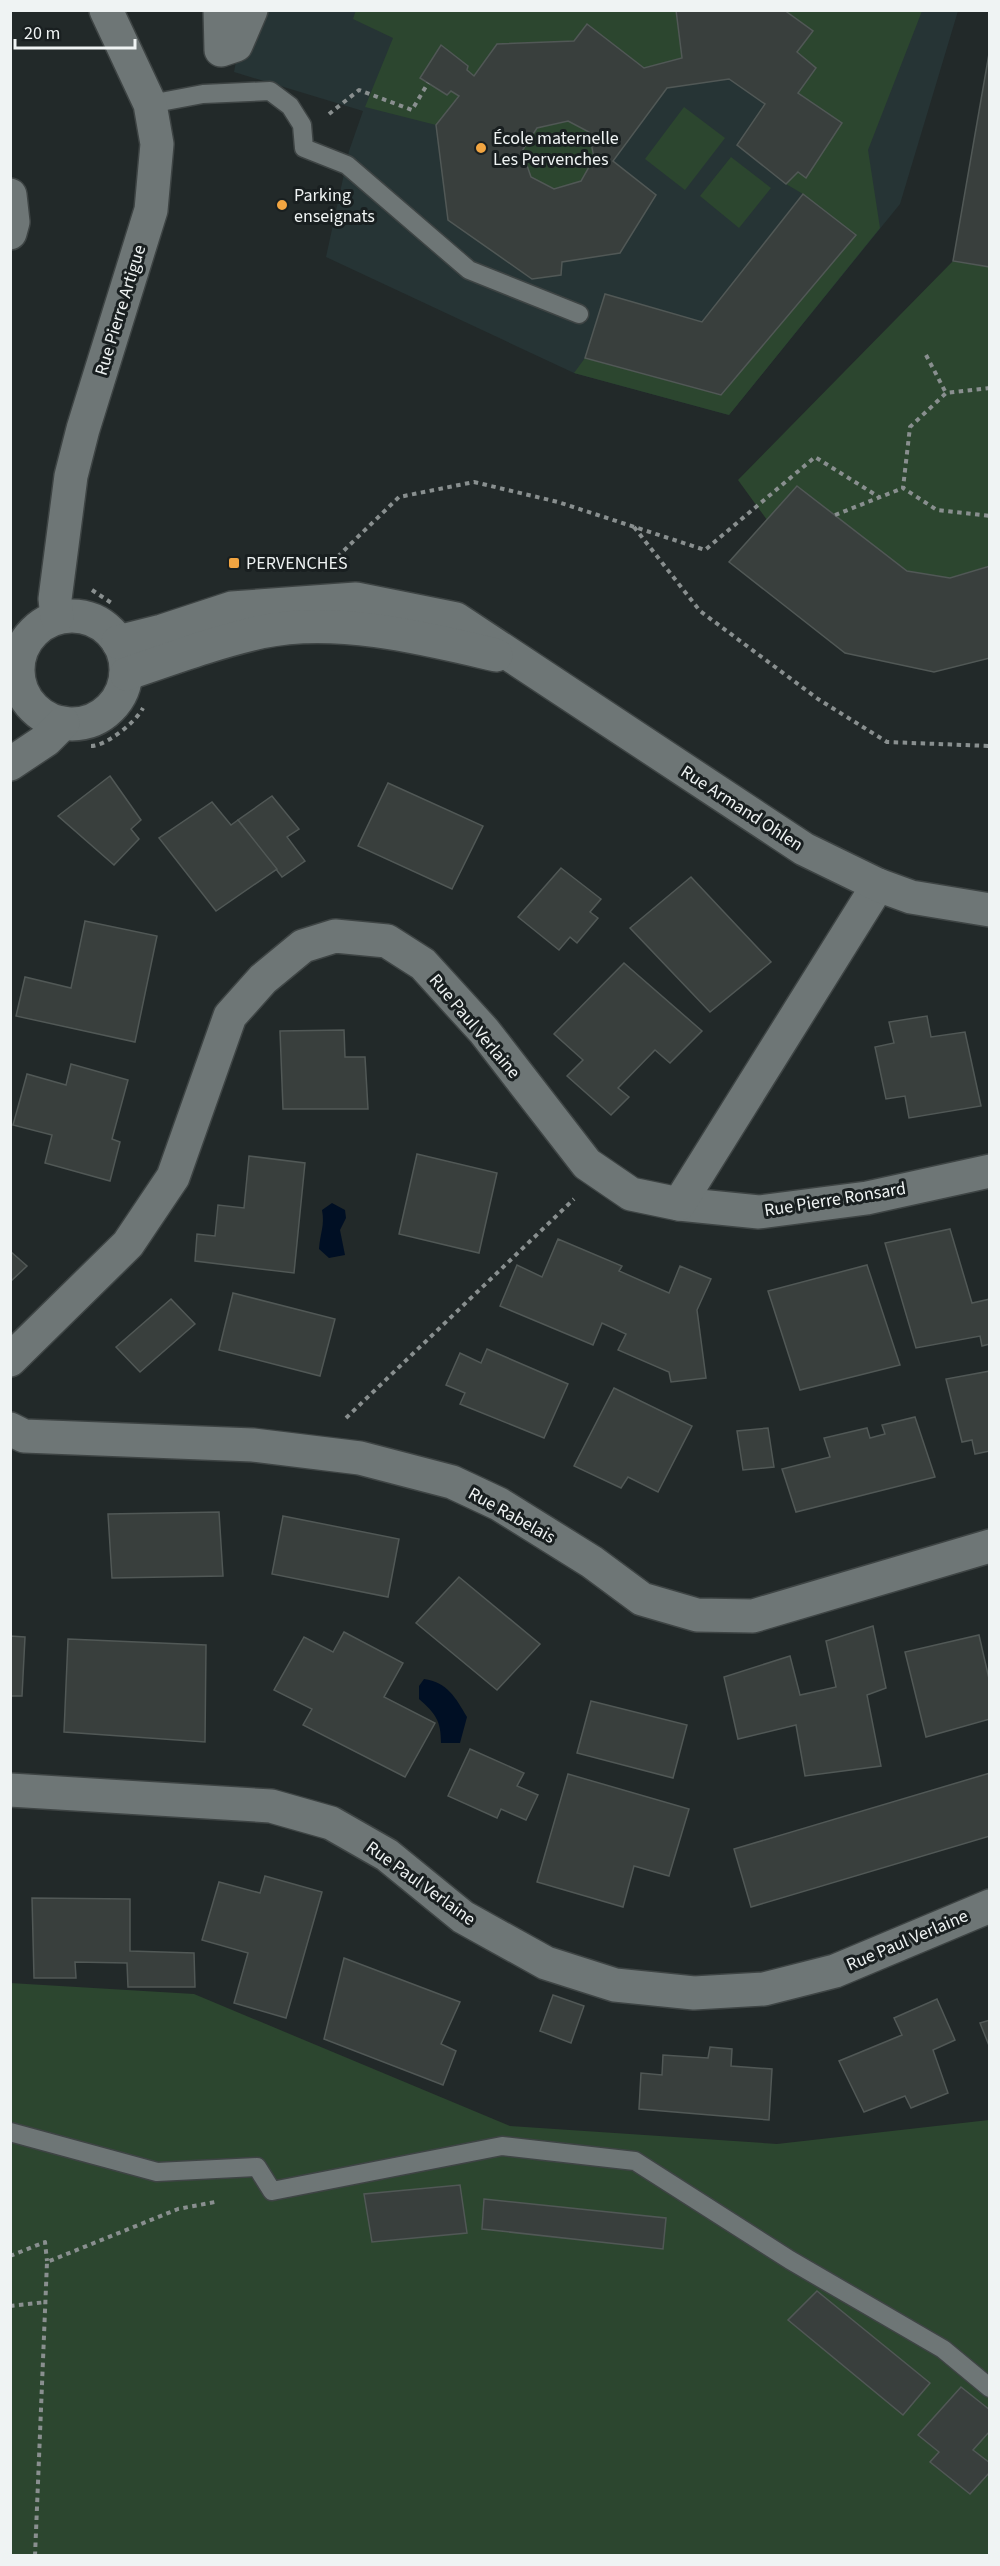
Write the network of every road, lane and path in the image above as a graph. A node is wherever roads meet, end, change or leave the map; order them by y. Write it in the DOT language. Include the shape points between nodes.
graph roads {
  1 [pos="106,10"];
  2 [pos="220,10"];
  3 [pos="251,10"];
  4 [pos="428,83"];
  5 [pos="150,104"];
  6 [pos="303,135"];
  7 [pos="10,195"];
  8 [pos="10,233"];
  9 [pos="579,314"];
  10 [pos="926,355"];
  11 [pos="990,388"];
  12 [pos="946,393"];
  13 [pos="903,488"];
  14 [pos="879,497"];
  15 [pos="836,515"];
  16 [pos="990,516"];
  17 [pos="634,526"];
  18 [pos="327,568"];
  19 [pos="57,617"];
  20 [pos="118,642"];
  21 [pos="516,659"];
  22 [pos="126,674"];
  23 [pos="147,700"];
  24 [pos="18,710"];
  25 [pos="72,734"];
  26 [pos="990,746"];
  27 [pos="10,764"];
  28 [pos="878,885"];
  29 [pos="990,910"];
  30 [pos="990,1170"];
  31 [pos="601,1173"];
  32 [pos="679,1204"];
  33 [pos="10,1360"];
  34 [pos="10,1429"];
  35 [pos="311,1452"];
  36 [pos="990,1546"];
  37 [pos="10,1790"];
  38 [pos="990,1906"];
  39 [pos="10,2132"];
  40 [pos="272,2191"];
  41 [pos="10,2256"];
  42 [pos="47,2262"];
  43 [pos="47,2302"];
  44 [pos="10,2306"];
  45 [pos="990,2388"];
  46 [pos="35,2556"];
  1 -- 5 [label="street, Rue Pierre Artigue"];
  2 -- 3 [label="street" via="221,50 236,45"];
  4 -- 6 [label="path" via="412,110 359,90"];
  5 -- 6 [label="lane" via="203,94 270,91 290,106 302,125"];
  5 -- 19 [label="street, Rue Pierre Artigue" via="157,144 151,210 71,476 55,599"];
  6 -- 9 [label="lane" via="304,148 347,165 469,270"];
  7 -- 8 [label="street"];
  10 -- 12 [label="path"];
  11 -- 12 [label="path"];
  12 -- 13 [label="path" via="910,427"];
  13 -- 14 [label="path"];
  13 -- 16 [label="path" via="937,510"];
  14 -- 15 [label="path"];
  14 -- 17 [label="path" via="815,457 705,550"];
  17 -- 18 [label="path" via="474,482 399,497"];
  17 -- 26 [label="path" via="700,611 818,699 887,742"];
  19 -- 20 [label="street" via="81,616 96,621"];
  19 -- 24 [label="street" via="36,630 24,645 19,663"];
  20 -- 21 [label="street, Rue Armand Ohlen" via="232,608 356,598 456,619"];
  20 -- 22 [label="street" via="125,657"];
  21 -- 22 [label="street, Rue Armand Ohlen" via="418,636 326,626 263,632"];
  21 -- 28 [label="street, Rue Armand Ohlen" via="804,849"];
  22 -- 25 [label="street" via="122,691 112,706 81,723"];
  23 -- 25 [label="path" via="139,717 100,746"];
  24 -- 25 [label="street" via="35,710"];
  25 -- 27 [label="street" via="45,740"];
  28 -- 29 [label="street, Rue Armand Ohlen" via="911,897"];
  28 -- 32 [label="street"];
  30 -- 32 [label="street, Rue Pierre Ronsard" via="867,1198 759,1212"];
  31 -- 32 [label="street, Rue Paul Verlaine" via="631,1194"];
  31 -- 33 [label="street, Rue Paul Verlaine" via="587,1164 484,1031 423,964 387,941 335,936 303,946 263,979 230,1016 173,1177 128,1244"];
  31 -- 35 [label="path"];
  34 -- 35 [label="street, Rue Rabelais" via="24,1436 253,1444"];
  35 -- 36 [label="street, Rue Rabelais" via="360,1458 452,1482 499,1504 592,1562 642,1599 697,1615 753,1616"];
  37 -- 38 [label="street, Rue Paul Verlaine" via="271,1806 331,1823 387,1855 463,1917 546,1963 615,1985 694,1993 764,1989 834,1971"];
  39 -- 40 [label="lane" via="157,2172 257,2167"];
  40 -- 42 [label="path" via="178,2209"];
  40 -- 45 [label="lane" via="502,2146 635,2161 790,2260 943,2349"];
  41 -- 42 [label="path" via="45,2242"];
  42 -- 43 [label="path"];
  43 -- 44 [label="path"];
  43 -- 46 [label="path"];
}
